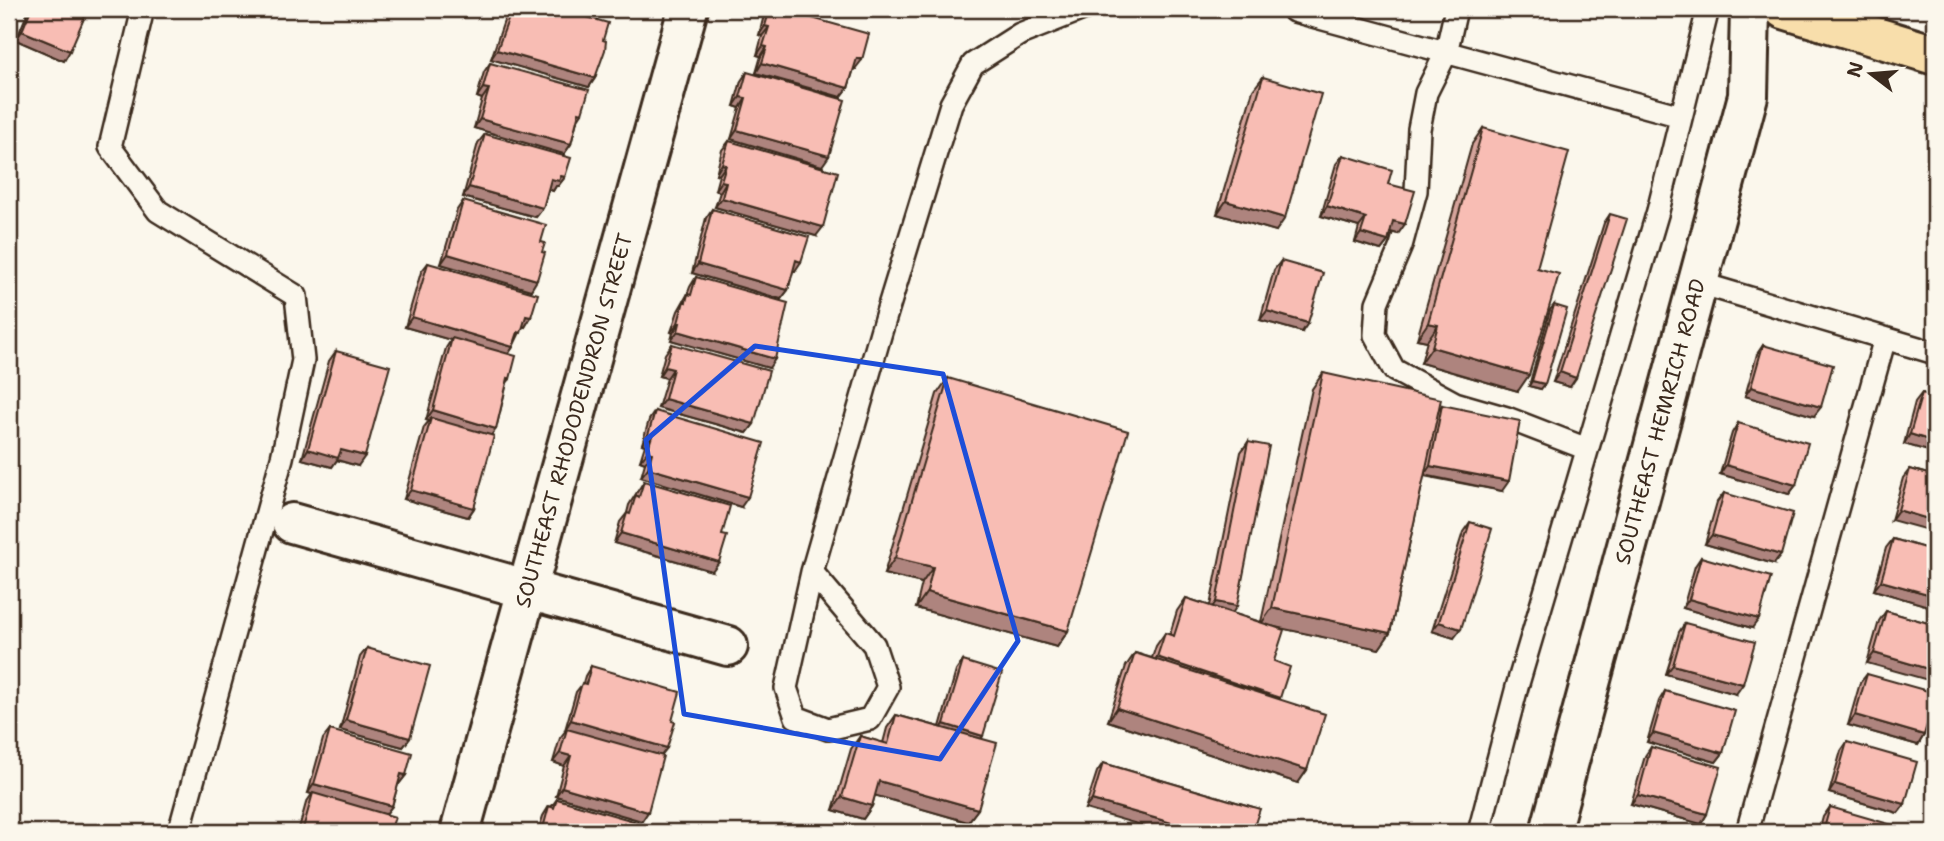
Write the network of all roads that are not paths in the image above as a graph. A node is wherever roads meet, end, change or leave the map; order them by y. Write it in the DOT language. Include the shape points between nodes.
graph roads {
  1 [pos="143,9"];
  2 [pos="688,9"];
  3 [pos="1083,9"];
  4 [pos="1456,9"];
  5 [pos="1708,9"];
  6 [pos="1750,9"];
  7 [pos="1784,9"];
  8 [pos="1294,11"];
  9 [pos="1446,52"];
  10 [pos="1935,55"];
  11 [pos="1681,116"];
  12 [pos="1696,282"];
  13 [pos="1885,338"];
  14 [pos="1935,352"];
  15 [pos="1587,449"];
  16 [pos="292,523"];
  17 [pos="812,572"];
  18 [pos="528,589"];
  19 [pos="728,646"];
  20 [pos="179,832"];
  21 [pos="460,832"];
  22 [pos="1479,832"];
  23 [pos="1550,832"];
  24 [pos="1747,832"];
  1 -- 20 [label="lane" via="110,148 158,211 296,296 303,360 282,458"];
  2 -- 18 [label="street, SOUTHEAST RHODODENDRON STREET"];
  3 -- 17 [label="lane" via="1020,34 973,64 951,104"];
  4 -- 9 [label="lane"];
  5 -- 11 [label="lane"];
  6 -- 12 [label="street, SOUTHEAST HEMRICH ROAD" via="1748,96"];
  7 -- 10 [label="main road"];
  8 -- 9 [label="lane"];
  9 -- 11 [label="lane"];
  9 -- 15 [label="lane" via="1426,93 1416,191 1401,246 1377,303 1375,335 1394,370 1455,403"];
  11 -- 15 [label="lane" via="1658,211"];
  12 -- 13 [label="lane"];
  12 -- 23 [label="street, SOUTHEAST HEMRICH ROAD"];
  13 -- 14 [label="lane"];
  13 -- 24 [label="lane"];
  15 -- 22 [label="lane"];
  16 -- 18 [label="street"];
  17 -- 17 [label="lane" via="786,688 796,717 828,729 870,719 888,687 874,645"];
  18 -- 19 [label="street"];
  18 -- 21 [label="street, SOUTHEAST RHODODENDRON STREET"];
}
